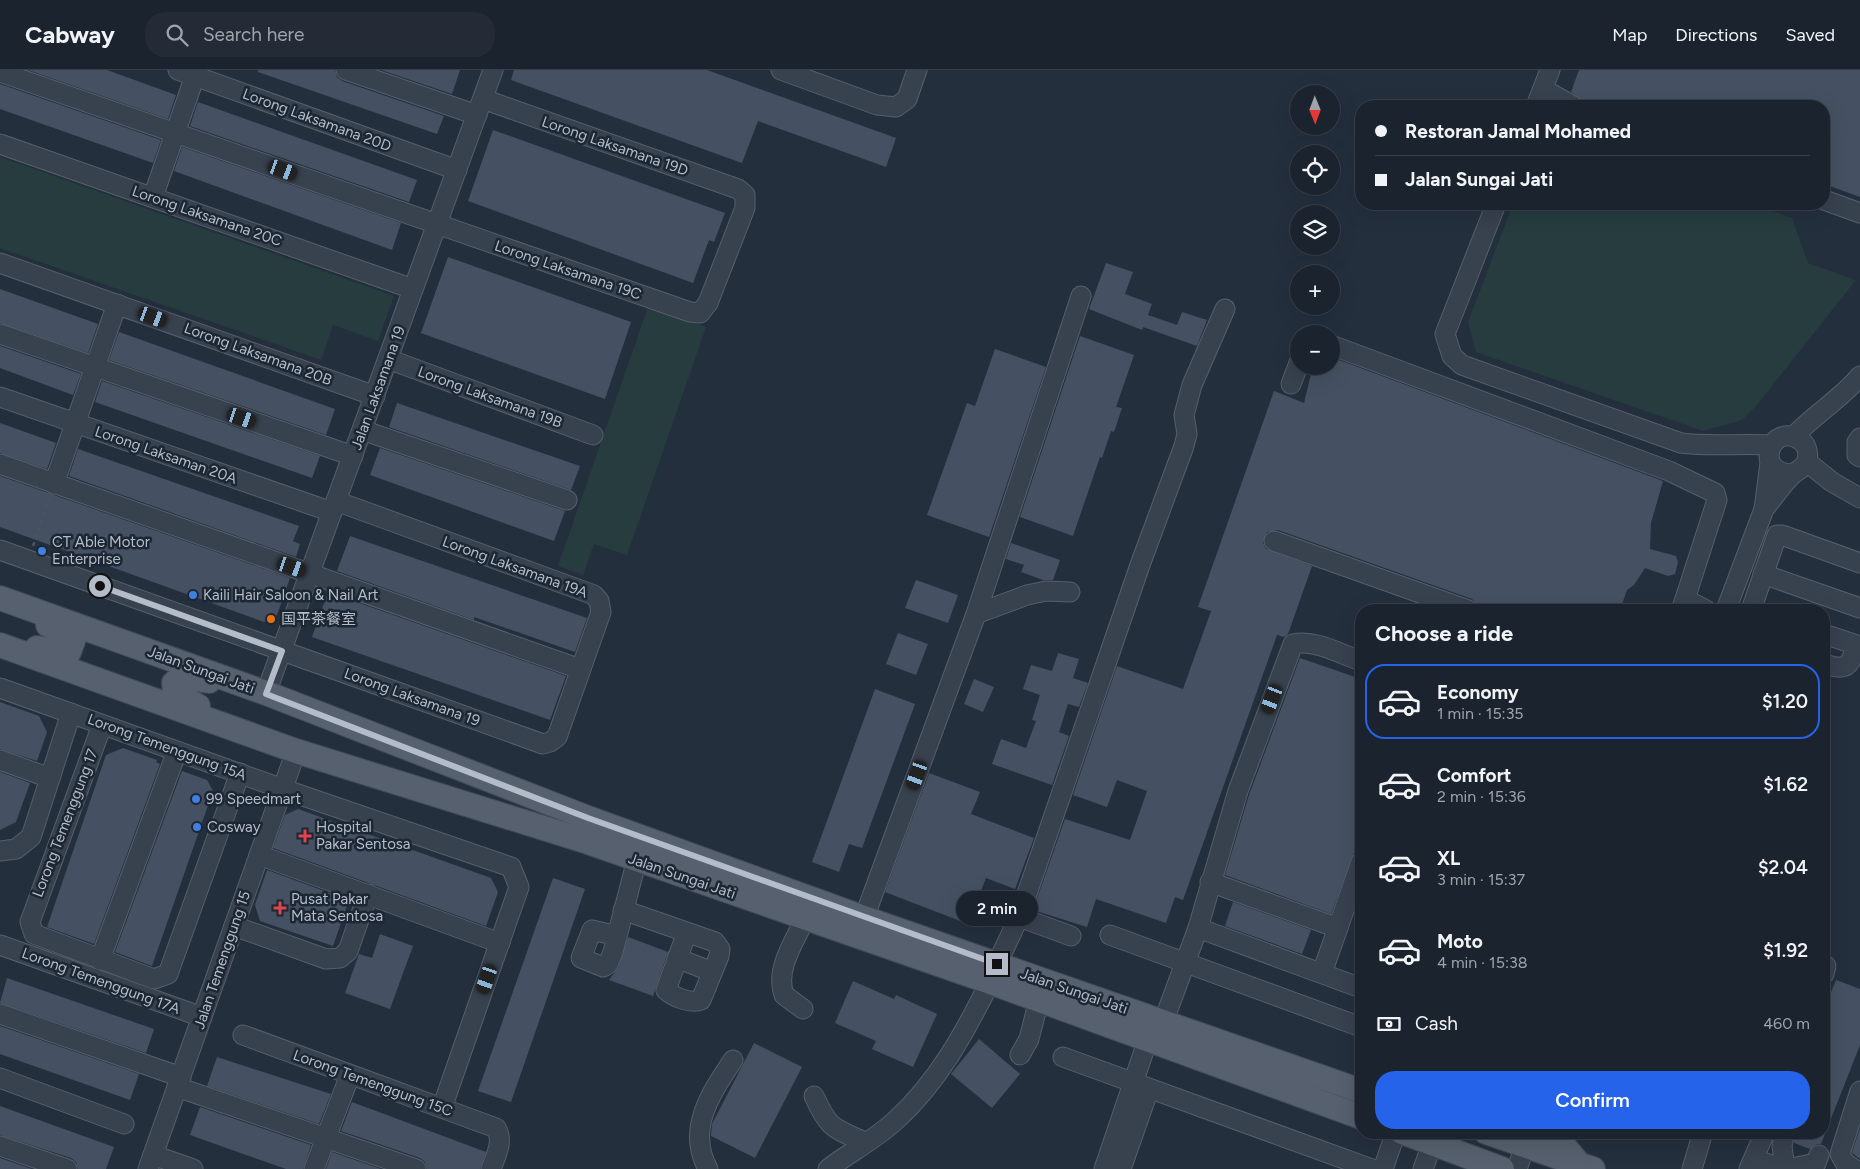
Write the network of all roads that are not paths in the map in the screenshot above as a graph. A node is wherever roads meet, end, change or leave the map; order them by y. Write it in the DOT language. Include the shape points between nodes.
graph roads {
  1 [pos="346,70"];
  2 [pos="781,70"];
  3 [pos="917,70"];
  4 [pos="1550,70"];
  5 [pos="0,72"];
  6 [pos="190,72"];
  7 [pos="485,87"];
  8 [pos="1539,98"];
  9 [pos="176,132"];
  10 [pos="0,144"];
  11 [pos="457,170"];
  12 [pos="153,197"];
  13 [pos="1830,202"];
  14 [pos="1494,210"];
  15 [pos="1860,214"];
  16 [pos="437,225"];
  17 [pos="0,263"];
  18 [pos="414,289"];
  19 [pos="1081,296"];
  20 [pos="116,304"];
  21 [pos="1225,309"];
  22 [pos="700,314"];
  23 [pos="0,334"];
  24 [pos="1340,348"];
  25 [pos="388,359"];
  26 [pos="94,367"];
  27 [pos="1294,375"];
  28 [pos="1291,384"];
  29 [pos="1856,385"];
  30 [pos="375,396"];
  31 [pos="0,397"];
  32 [pos="75,423"];
  33 [pos="362,430"];
  34 [pos="593,435"];
  35 [pos="1794,436"];
  36 [pos="1860,438"];
  37 [pos="1771,444"];
  38 [pos="353,456"];
  39 [pos="1860,457"];
  40 [pos="1770,463"];
  41 [pos="0,464"];
  42 [pos="1799,468"];
  43 [pos="54,484"];
  44 [pos="1860,498"];
  45 [pos="567,500"];
  46 [pos="334,507"];
  47 [pos="1764,508"];
  48 [pos="1274,540"];
  49 [pos="0,550"];
  50 [pos="1860,563"];
  51 [pos="310,573"];
  52 [pos="1763,574"];
  53 [pos="1070,592"];
  54 [pos="0,599"];
  55 [pos="1451,604"];
  56 [pos="1683,604"];
  57 [pos="1728,604"];
  58 [pos="1753,604"];
  59 [pos="1860,608"];
  60 [pos="976,614"];
  61 [pos="1830,635"];
  62 [pos="0,640"];
  63 [pos="1859,642"];
  64 [pos="0,645"];
  65 [pos="282,651"];
  66 [pos="1355,659"];
  67 [pos="1830,666"];
  68 [pos="580,669"];
  69 [pos="0,688"];
  70 [pos="261,692"];
  71 [pos="71,714"];
  72 [pos="102,725"];
  73 [pos="243,730"];
  74 [pos="543,744"];
  75 [pos="176,751"];
  76 [pos="296,751"];
  77 [pos="0,760"];
  78 [pos="240,774"];
  79 [pos="50,778"];
  80 [pos="283,789"];
  81 [pos="0,851"];
  82 [pos="259,855"];
  83 [pos="637,860"];
  84 [pos="1355,879"];
  85 [pos="1210,882"];
  86 [pos="368,894"];
  87 [pos="623,910"];
  88 [pos="1019,917"];
  89 [pos="864,918"];
  90 [pos="805,919"];
  91 [pos="234,926"];
  92 [pos="1198,928"];
  93 [pos="1338,928"];
  94 [pos="687,932"];
  95 [pos="1110,935"];
  96 [pos="617,936"];
  97 [pos="1071,936"];
  98 [pos="500,943"];
  99 [pos="0,945"];
  100 [pos="677,958"];
  101 [pos="100,960"];
  102 [pos="1185,964"];
  103 [pos="712,972"];
  104 [pos="994,973"];
  105 [pos="1322,973"];
  106 [pos="1355,986"];
  107 [pos="1039,1000"];
  108 [pos="803,1009"];
  109 [pos="0,1014"];
  110 [pos="202,1017"];
  111 [pos="1355,1025"];
  112 [pos="1155,1031"];
  113 [pos="243,1035"];
  114 [pos="1020,1055"];
  115 [pos="1063,1057"];
  116 [pos="734,1060"];
  117 [pos="350,1075"];
  118 [pos="0,1078"];
  119 [pos="179,1082"];
  120 [pos="1141,1086"];
  121 [pos="1355,1089"];
  122 [pos="1860,1091"];
  123 [pos="814,1096"];
  124 [pos="442,1108"];
  125 [pos="1355,1114"];
  126 [pos="124,1124"];
  127 [pos="326,1137"];
  128 [pos="1394,1139"];
  129 [pos="1420,1139"];
  130 [pos="1528,1139"];
  131 [pos="1559,1139"];
  132 [pos="1701,1139"];
  133 [pos="1762,1139"];
  134 [pos="1783,1141"];
  135 [pos="865,1142"];
  136 [pos="1432,1144"];
  137 [pos="0,1146"];
  138 [pos="1819,1155"];
  139 [pos="150,1162"];
  140 [pos="1752,1165"];
  141 [pos="1586,1166"];
  142 [pos="186,1168"];
  143 [pos="67,1169"];
  144 [pos="314,1169"];
  145 [pos="416,1169"];
  146 [pos="491,1169"];
  147 [pos="708,1169"];
  148 [pos="828,1169"];
  149 [pos="1104,1169"];
  150 [pos="1121,1169"];
  151 [pos="1372,1169"];
  152 [pos="1383,1169"];
  153 [pos="1423,1169"];
  154 [pos="1502,1169"];
  155 [pos="1517,1169"];
  156 [pos="1692,1169"];
  157 [pos="1786,1169"];
  158 [pos="1854,1169"];
  1 -- 7 [label="street, Lorong Laksamana 19D"];
  2 -- 3 [label="street" via="877,106 896,107 907,99"];
  4 -- 8 [label="street"];
  5 -- 9 [label="street, Lorong Laksamana 19C"];
  6 -- 9 [label="street"];
  6 -- 11 [label="street, Lorong Laksamana 20D"];
  7 -- 11 [label="street, Jalan Laksamana 19"];
  7 -- 22 [label="street, Lorong Laksamana 19D" via="738,189 745,195 742,217 708,303"];
  9 -- 12 [label="street"];
  9 -- 16 [label="street, Lorong Laksamana 19C"];
  10 -- 12 [label="street, Lorong Laksamana 20C"];
  11 -- 16 [label="street, Jalan Laksamana 19"];
  12 -- 18 [label="street, Lorong Laksamana 20C"];
  13 -- 15 [label="street"];
  14 -- 37 [label="street" via="1445,334 1452,356 1462,365 1681,443 1701,446"];
  16 -- 18 [label="street, Jalan Laksamana 19"];
  16 -- 22 [label="street, Lorong Laksamana 19C"];
  17 -- 20 [label="street, Lorong Laksamana 20B"];
  18 -- 25 [label="street, Jalan Laksamana 19"];
  19 -- 60 [label="street"];
  20 -- 26 [label="street"];
  20 -- 30 [label="street, Lorong Laksamana 20B"];
  21 -- 88 [label="street" via="1192,385 1184,416 1187,434 1184,446"];
  23 -- 26 [label="street"];
  24 -- 56 [label="street" via="1669,471 1716,493 1717,500"];
  25 -- 30 [label="street, Jalan Laksamana 19"];
  25 -- 34 [label="street, Lorong Laksamana 19B"];
  26 -- 32 [label="street"];
  26 -- 38 [label="street"];
  27 -- 28 [label="street"];
  29 -- 35 [label="street" via="1812,416"];
  30 -- 33 [label="street, Jalan Laksamana 19"];
  31 -- 32 [label="street, Lorong Laksaman 20A"];
  32 -- 43 [label="street"];
  32 -- 46 [label="street, Lorong Laksaman 20A"];
  33 -- 38 [label="street, Jalan Laksamana 19"];
  33 -- 45 [label="street"];
  35 -- 37 [label="street" via="1781,436"];
  35 -- 42 [label="street" via="1803,442 1808,452"];
  36 -- 39 [label="street" via="1856,455"];
  37 -- 40 [label="street"];
  38 -- 46 [label="street, Jalan Laksamana 19"];
  40 -- 42 [label="street" via="1784,474"];
  40 -- 47 [label="street"];
  41 -- 43 [label="street"];
  42 -- 44 [label="street"];
  42 -- 47 [label="street"];
  43 -- 51 [label="street"];
  46 -- 51 [label="street, Jalan Laksamana 19"];
  46 -- 68 [label="street, Lorong Laksamana 19A" via="594,595 599,601 600,612"];
  47 -- 57 [label="street"];
  48 -- 55 [label="street"];
  49 -- 65 [label="street, Lorong Laksamana 19"];
  50 -- 52 [label="street" via="1777,535"];
  51 -- 65 [label="street, Jalan Laksamana 19"];
  51 -- 68 [label="street"];
  52 -- 58 [label="street"];
  52 -- 59 [label="street"];
  53 -- 60 [label="street" via="1046,591 1028,595"];
  54 -- 62 [label="main road" via="67,635 73,640 73,646 69,652 62,653"];
  54 -- 70 [label="main road, Jalan Sungai Jati"];
  60 -- 89 [label="street"];
  61 -- 63 [label="street"];
  63 -- 67 [label="street" via="1850,664 1838,668"];
  64 -- 73 [label="main road, Jalan Sungai Jati"];
  65 -- 70 [label="street, Jalan Laksamana 19"];
  65 -- 74 [label="street, Lorong Laksamana 19"];
  66 -- 85 [label="street" via="1314,644 1293,644 1238,791"];
  68 -- 74 [label="street, Lorong Laksamana 19A" via="557,738"];
  69 -- 71 [label="street, Lorong Temenggung 15A"];
  70 -- 73 [label="main road" via="182,677 174,683 175,693"];
  70 -- 89 [label="main road, Jalan Sungai Jati" via="588,818"];
  71 -- 72 [label="street, Lorong Temenggung 15A"];
  71 -- 79 [label="street"];
  72 -- 75 [label="street, Lorong Temenggung 15A"];
  72 -- 101 [label="street, Lorong Temenggung 17" via="30,922 34,934"];
  73 -- 76 [label="main road, Jalan Sungai Jati"];
  75 -- 78 [label="street, Lorong Temenggung 15A"];
  75 -- 101 [label="street"];
  76 -- 80 [label="street, Jalan Temenggung 15"];
  76 -- 83 [label="main road, Jalan Sungai Jati"];
  77 -- 79 [label="street"];
  78 -- 80 [label="street, Lorong Temenggung 15A"];
  78 -- 101 [label="street" via="168,974 154,979"];
  79 -- 81 [label="street" via="31,837 16,849"];
  80 -- 82 [label="street, Jalan Temenggung 15"];
  80 -- 98 [label="street, Lorong Temenggung 15A" via="511,867 519,887"];
  82 -- 86 [label="street"];
  82 -- 91 [label="street, Jalan Temenggung 15"];
  83 -- 87 [label="street"];
  83 -- 90 [label="main road, Jalan Sungai Jati"];
  84 -- 93 [label="street"];
  85 -- 92 [label="street"];
  85 -- 93 [label="street"];
  86 -- 91 [label="street" via="348,951 340,958 326,959"];
  86 -- 98 [label="street"];
  87 -- 94 [label="street"];
  87 -- 96 [label="street"];
  88 -- 97 [label="street"];
  88 -- 104 [label="street"];
  89 -- 104 [label="main road, Jalan Sungai Jati"];
  90 -- 104 [label="main road, Jalan Sungai Jati"];
  90 -- 108 [label="street" via="780,978 784,995"];
  91 -- 110 [label="street, Jalan Temenggung 15"];
  92 -- 102 [label="street"];
  92 -- 105 [label="street"];
  93 -- 105 [label="street"];
  94 -- 100 [label="street"];
  94 -- 103 [label="street" via="716,942 720,949"];
  95 -- 102 [label="street"];
  98 -- 124 [label="street"];
  99 -- 110 [label="street, Lorong Temenggung 17A"];
  100 -- 103 [label="street"];
  100 -- 103 [label="street" via="666,985 668,993 691,1002 701,1000"];
  102 -- 111 [label="street"];
  102 -- 112 [label="street"];
  104 -- 107 [label="main road, Jalan Sungai Jati"];
  104 -- 112 [label="main road, Jalan Sungai Jati"];
  104 -- 135 [label="street" via="968,1026 927,1089 895,1122"];
  105 -- 106 [label="street"];
  107 -- 112 [label="main road, Jalan Sungai Jati"];
  107 -- 114 [label="street" via="1029,1039"];
  109 -- 119 [label="street"];
  110 -- 119 [label="street, Jalan Temenggung 15"];
  112 -- 120 [label="street"];
  112 -- 121 [label="main road, Jalan Sungai Jati"];
  112 -- 125 [label="main road, Jalan Sungai Jati"];
  113 -- 117 [label="street, Lorong Temenggung 15C"];
  115 -- 120 [label="street"];
  116 -- 147 [label="street" via="708,1098 698,1131"];
  117 -- 124 [label="street, Lorong Temenggung 15C"];
  117 -- 127 [label="street"];
  118 -- 126 [label="street"];
  119 -- 127 [label="street"];
  119 -- 139 [label="street, Jalan Temenggung 15"];
  120 -- 149 [label="street"];
  120 -- 150 [label="street" via="1131,1140"];
  120 -- 151 [label="street"];
  122 -- 158 [label="street" via="1840,1154"];
  123 -- 135 [label="street" via="827,1122 840,1132"];
  124 -- 146 [label="street, Lorong Temenggung 15C" via="496,1128 500,1134 500,1145"];
  127 -- 144 [label="street"];
  127 -- 145 [label="street"];
  128 -- 152 [label="street"];
  129 -- 136 [label="main road"];
  130 -- 141 [label="main road"];
  130 -- 155 [label="street"];
  131 -- 141 [label="main road"];
  132 -- 156 [label="street"];
  133 -- 140 [label="street"];
  134 -- 157 [label="street"];
  135 -- 148 [label="street"];
  136 -- 153 [label="street"];
  136 -- 154 [label="main road"];
  137 -- 143 [label="street"];
  138 -- 157 [label="street" via="1816,1163"];
  139 -- 142 [label="street"];
  140 -- 157 [label="street"];
}
